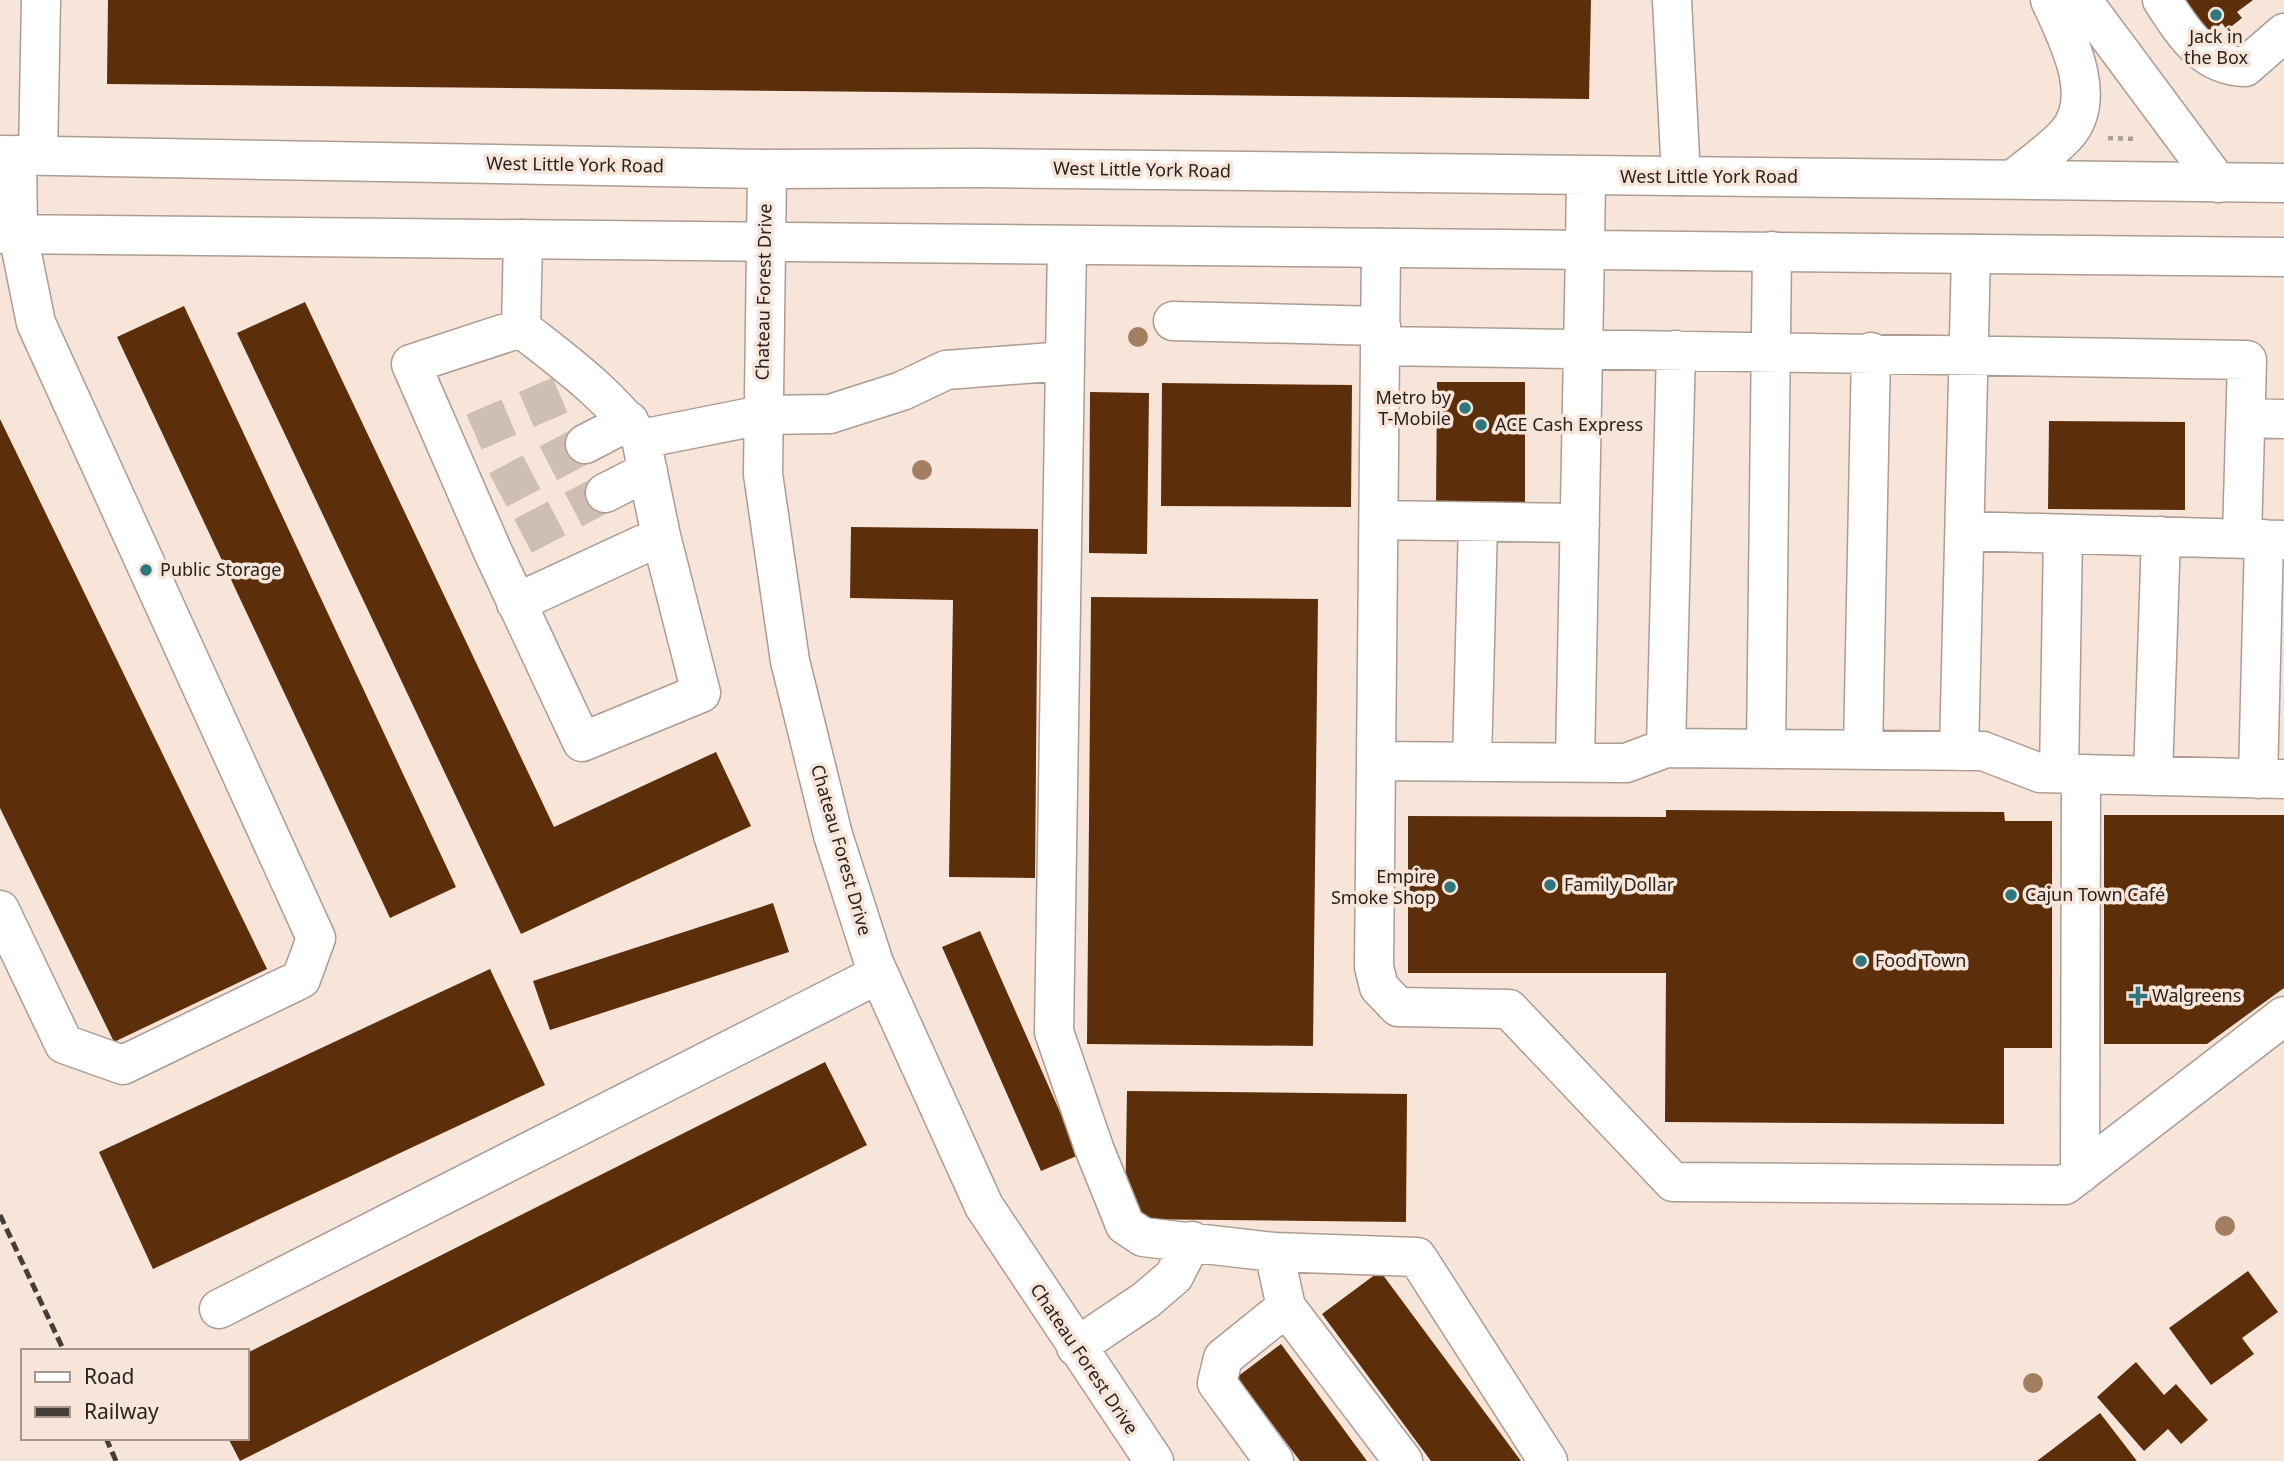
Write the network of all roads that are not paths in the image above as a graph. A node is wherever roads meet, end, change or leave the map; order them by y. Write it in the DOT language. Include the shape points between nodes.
graph roads {
  1 [pos="41,0"];
  2 [pos="1672,0"];
  3 [pos="2050,0"];
  4 [pos="2082,0"];
  5 [pos="2162,0"];
  6 [pos="2283,34"];
  7 [pos="19,155"];
  8 [pos="767,169"];
  9 [pos="1586,176"];
  10 [pos="1681,176"];
  11 [pos="2015,178"];
  12 [pos="2218,183"];
  13 [pos="2284,183"];
  14 [pos="9,234"];
  15 [pos="523,239"];
  16 [pos="765,242"];
  17 [pos="1067,245"];
  18 [pos="1381,248"];
  19 [pos="1585,249"];
  20 [pos="1772,251"];
  21 [pos="1971,254"];
  22 [pos="2284,257"];
  23 [pos="1172,321"];
  24 [pos="521,328"];
  25 [pos="1381,336"];
  26 [pos="1583,349"];
  27 [pos="1676,350"];
  28 [pos="1772,351"];
  29 [pos="1871,352"];
  30 [pos="1969,354"];
  31 [pos="1065,360"];
  32 [pos="762,415"];
  33 [pos="2246,418"];
  34 [pos="2284,419"];
  35 [pos="585,444"];
  36 [pos="639,444"];
  37 [pos="606,493"];
  38 [pos="1380,520"];
  39 [pos="1478,522"];
  40 [pos="1580,523"];
  41 [pos="1966,531"];
  42 [pos="2063,534"];
  43 [pos="661,536"];
  44 [pos="2161,536"];
  45 [pos="2263,539"];
  46 [pos="516,603"];
  47 [pos="1666,747"];
  48 [pos="1766,749"];
  49 [pos="1863,750"];
  50 [pos="1959,751"];
  51 [pos="1377,761"];
  52 [pos="1472,762"];
  53 [pos="1575,762"];
  54 [pos="2070,774"];
  55 [pos="2153,776"];
  56 [pos="2271,779"];
  57 [pos="0,910"];
  58 [pos="879,974"];
  59 [pos="2284,1016"];
  60 [pos="2080,1174"];
  61 [pos="1192,1241"];
  62 [pos="1274,1252"];
  63 [pos="1286,1307"];
  64 [pos="219,1309"];
  65 [pos="1076,1346"];
  66 [pos="1154,1461"];
  67 [pos="1274,1461"];
  68 [pos="1403,1461"];
  69 [pos="1548,1461"];
  1 -- 7 [label="main road"];
  2 -- 10 [label="main road"];
  3 -- 11 [label="main road" via="2080,75 2078,106 2068,133"];
  4 -- 12 [label="main road"];
  5 -- 6 [label="main road" via="2187,37 2212,60 2231,66 2245,67"];
  7 -- 8 [label="main road, West Little York Road"];
  7 -- 14 [label="main road"];
  8 -- 9 [label="main road, West Little York Road"];
  8 -- 16 [label="main road, Chateau Forest Drive"];
  9 -- 10 [label="main road, West Little York Road"];
  9 -- 19 [label="main road"];
  10 -- 11 [label="main road, West Little York Road"];
  11 -- 12 [label="main road, West Little York Road"];
  12 -- 13 [label="main road, West Little York Road"];
  14 -- 15 [label="main road"];
  14 -- 57 [label="main road" via="36,323 316,938 301,979 123,1065 64,1044"];
  15 -- 16 [label="main road"];
  15 -- 24 [label="main road"];
  16 -- 17 [label="main road"];
  16 -- 32 [label="main road, Chateau Forest Drive"];
  17 -- 18 [label="main road"];
  17 -- 31 [label="main road"];
  18 -- 19 [label="main road"];
  18 -- 25 [label="main road"];
  19 -- 20 [label="main road"];
  19 -- 26 [label="main road"];
  20 -- 21 [label="main road"];
  20 -- 28 [label="main road"];
  21 -- 22 [label="main road"];
  21 -- 30 [label="main road"];
  23 -- 25 [label="main road"];
  24 -- 36 [label="main road" via="574,388"];
  24 -- 46 [label="main road" via="411,364 460,439 508,545"];
  25 -- 26 [label="main road"];
  25 -- 38 [label="main road"];
  26 -- 27 [label="main road"];
  26 -- 40 [label="main road"];
  27 -- 28 [label="main road"];
  27 -- 47 [label="main road"];
  28 -- 29 [label="main road"];
  28 -- 48 [label="main road"];
  29 -- 30 [label="main road"];
  29 -- 49 [label="main road"];
  30 -- 33 [label="main road" via="2247,360"];
  30 -- 41 [label="main road"];
  31 -- 32 [label="main road" via="946,370 902,391 830,414"];
  31 -- 61 [label="main road" via="1054,1032 1125,1225 1143,1237"];
  32 -- 36 [label="main road"];
  32 -- 58 [label="main road, Chateau Forest Drive" via="763,474 790,661 833,835"];
  33 -- 34 [label="main road"];
  33 -- 45 [label="main road"];
  35 -- 36 [label="main road"];
  36 -- 37 [label="main road"];
  36 -- 43 [label="main road"];
  38 -- 39 [label="main road"];
  38 -- 51 [label="main road"];
  39 -- 40 [label="main road"];
  39 -- 52 [label="main road"];
  40 -- 53 [label="main road"];
  41 -- 42 [label="main road"];
  41 -- 50 [label="main road"];
  42 -- 44 [label="main road"];
  42 -- 54 [label="main road"];
  43 -- 46 [label="main road"];
  43 -- 46 [label="main road" via="701,693 582,743"];
  44 -- 45 [label="main road"];
  44 -- 55 [label="main road"];
  45 -- 56 [label="main road"];
  47 -- 48 [label="main road"];
  47 -- 53 [label="main road" via="1626,763"];
  48 -- 49 [label="main road"];
  49 -- 50 [label="main road"];
  50 -- 54 [label="main road" via="1983,751 2040,773"];
  51 -- 52 [label="main road"];
  51 -- 60 [label="main road" via="1374,967 1379,987 1398,1007 1508,1009 1673,1182 2065,1185"];
  52 -- 53 [label="main road"];
  54 -- 55 [label="main road"];
  54 -- 60 [label="main road"];
  55 -- 56 [label="main road"];
  58 -- 64 [label="main road"];
  58 -- 65 [label="main road, Chateau Forest Drive" via="984,1206"];
  59 -- 60 [label="main road"];
  61 -- 62 [label="main road"];
  61 -- 65 [label="main road" via="1174,1276"];
  62 -- 63 [label="main road"];
  62 -- 69 [label="main road" via="1417,1257"];
  63 -- 67 [label="main road" via="1223,1358 1217,1383"];
  63 -- 68 [label="main road"];
  65 -- 66 [label="main road, Chateau Forest Drive"];
}
